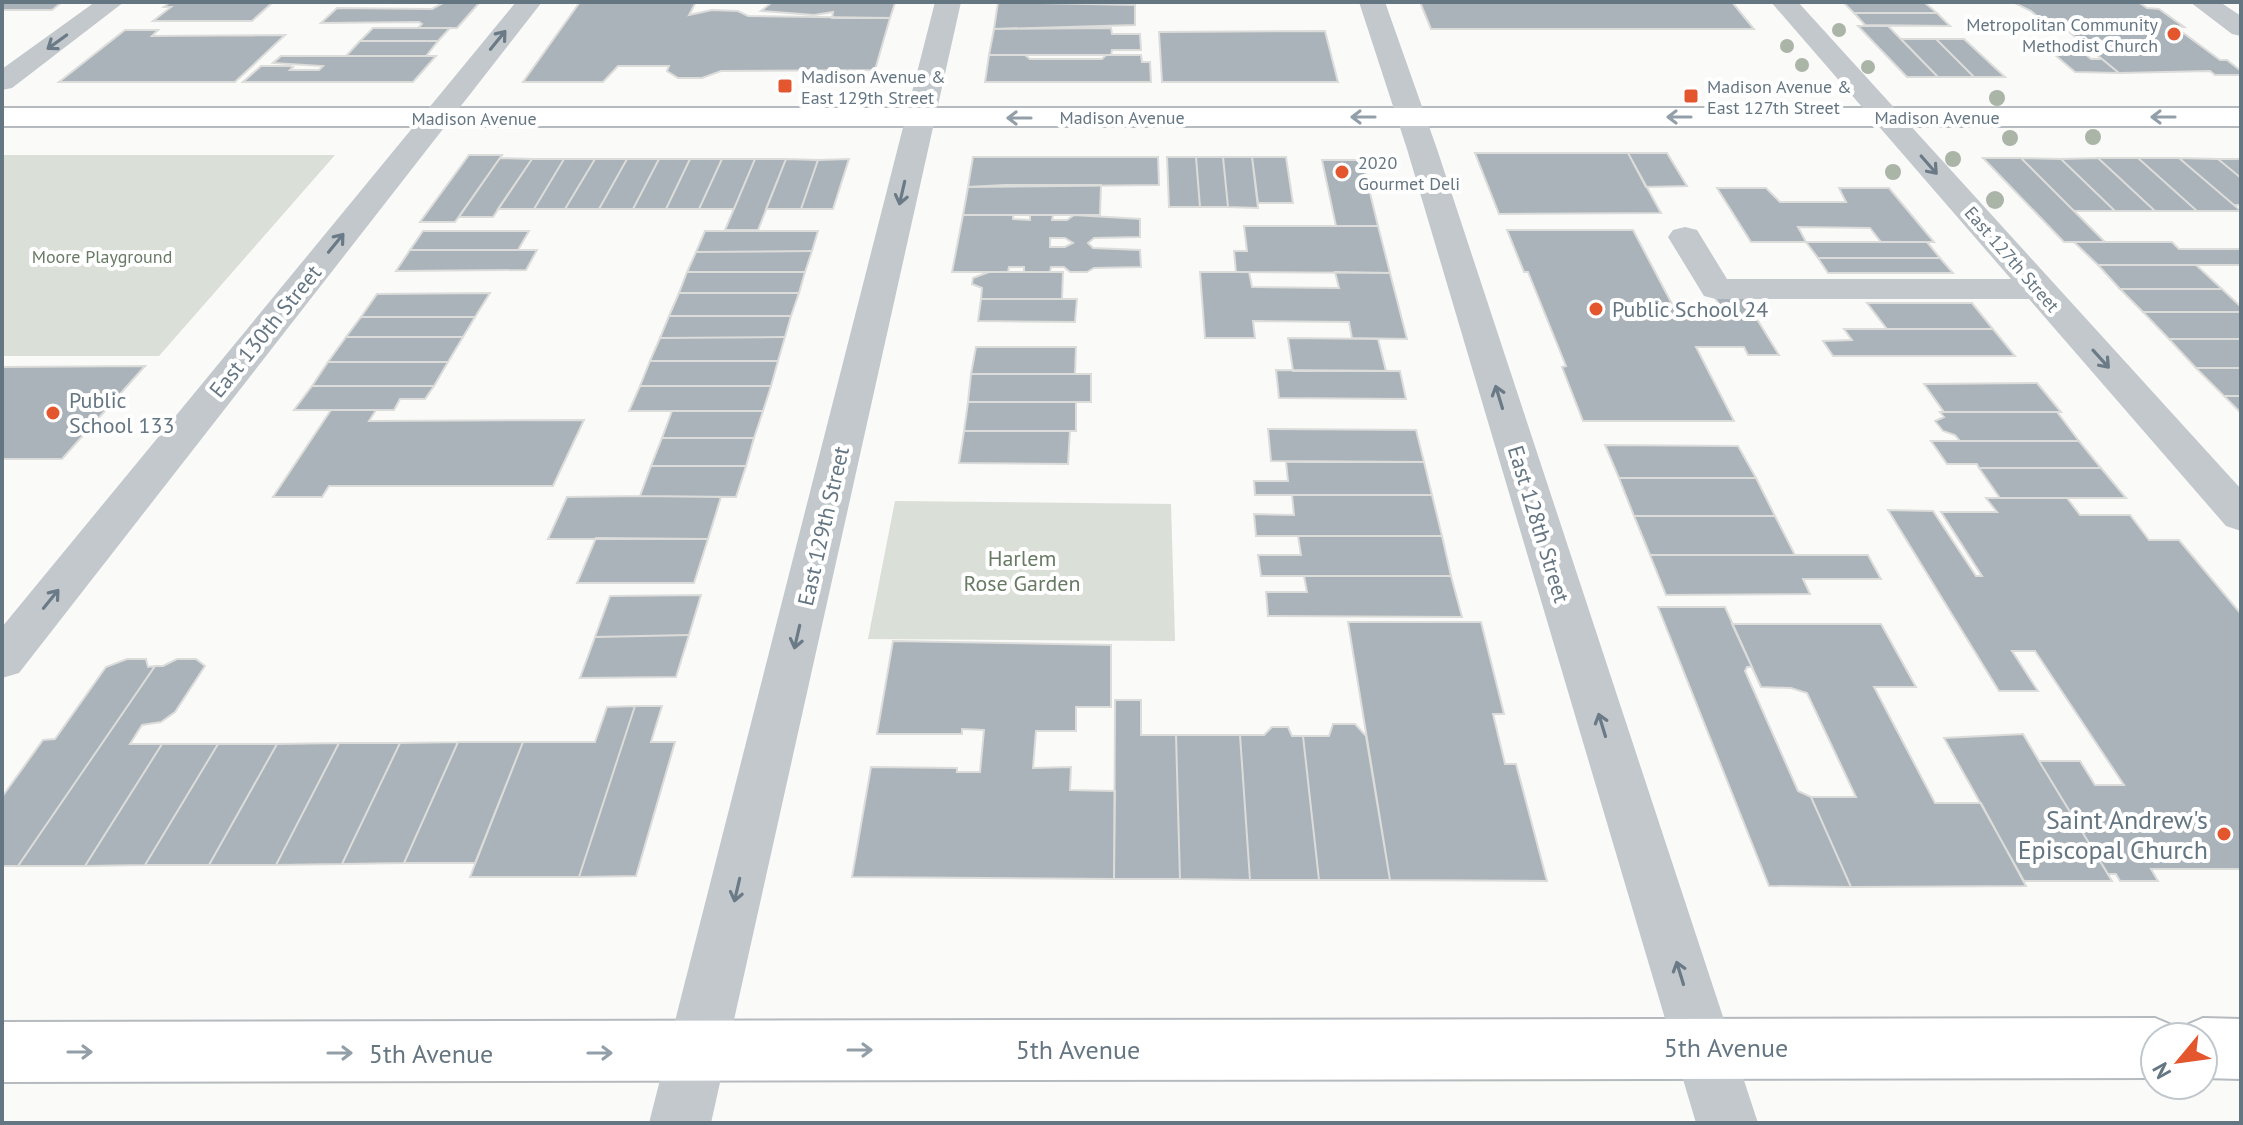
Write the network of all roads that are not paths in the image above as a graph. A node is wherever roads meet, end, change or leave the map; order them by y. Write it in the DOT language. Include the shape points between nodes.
graph roads {
  1 [pos="111,2"];
  2 [pos="529,2"];
  3 [pos="948,2"];
  4 [pos="1372,2"];
  5 [pos="1784,2"];
  6 [pos="2203,2"];
  7 [pos="2241,28"];
  8 [pos="2,82"];
  9 [pos="2,117"];
  10 [pos="1411,117"];
  11 [pos="1887,117"];
  12 [pos="2241,117"];
  13 [pos="436,118"];
  14 [pos="920,118"];
  15 [pos="1685,237"];
  16 [pos="2039,289"];
  17 [pos="2241,516"];
  18 [pos="2,660"];
  19 [pos="1703,1048"];
  20 [pos="2139,1048"];
  21 [pos="2219,1048"];
  22 [pos="2241,1049"];
  23 [pos="698,1051"];
  24 [pos="2,1052"];
  25 [pos="680,1123"];
  26 [pos="1727,1123"];
  1 -- 8 [label="street, one-way"];
  13 -- 2 [label="street, East 130th Street, one-way"];
  3 -- 14 [label="street, East 129th Street"];
  4 -- 10 [label="street, East 128th Street"];
  5 -- 11 [label="street, East 127th Street"];
  6 -- 7 [label="street"];
  9 -- 13 [label="main road, Madison Avenue"];
  11 -- 10 [label="main road, Madison Avenue, one-way"];
  10 -- 14 [label="main road, Madison Avenue, one-way"];
  19 -- 10 [label="street, East 128th Street, one-way"];
  12 -- 11 [label="main road, Madison Avenue, one-way"];
  11 -- 16 [label="street, East 127th Street, one-way"];
  13 -- 14 [label="main road, Madison Avenue"];
  18 -- 13 [label="street, East 130th Street, one-way"];
  14 -- 23 [label="street, East 129th Street, one-way"];
  15 -- 16 [label="street" via="1716,289"];
  16 -- 17 [label="street, East 127th Street, one-way"];
  19 -- 20 [label="main road, 5th Avenue"];
  23 -- 19 [label="main road, 5th Avenue, one-way"];
  19 -- 26 [label="street, East 128th Street"];
  21 -- 22 [label="main road"];
  24 -- 23 [label="main road, 5th Avenue, one-way"];
  23 -- 25 [label="street, East 129th Street"];
}
